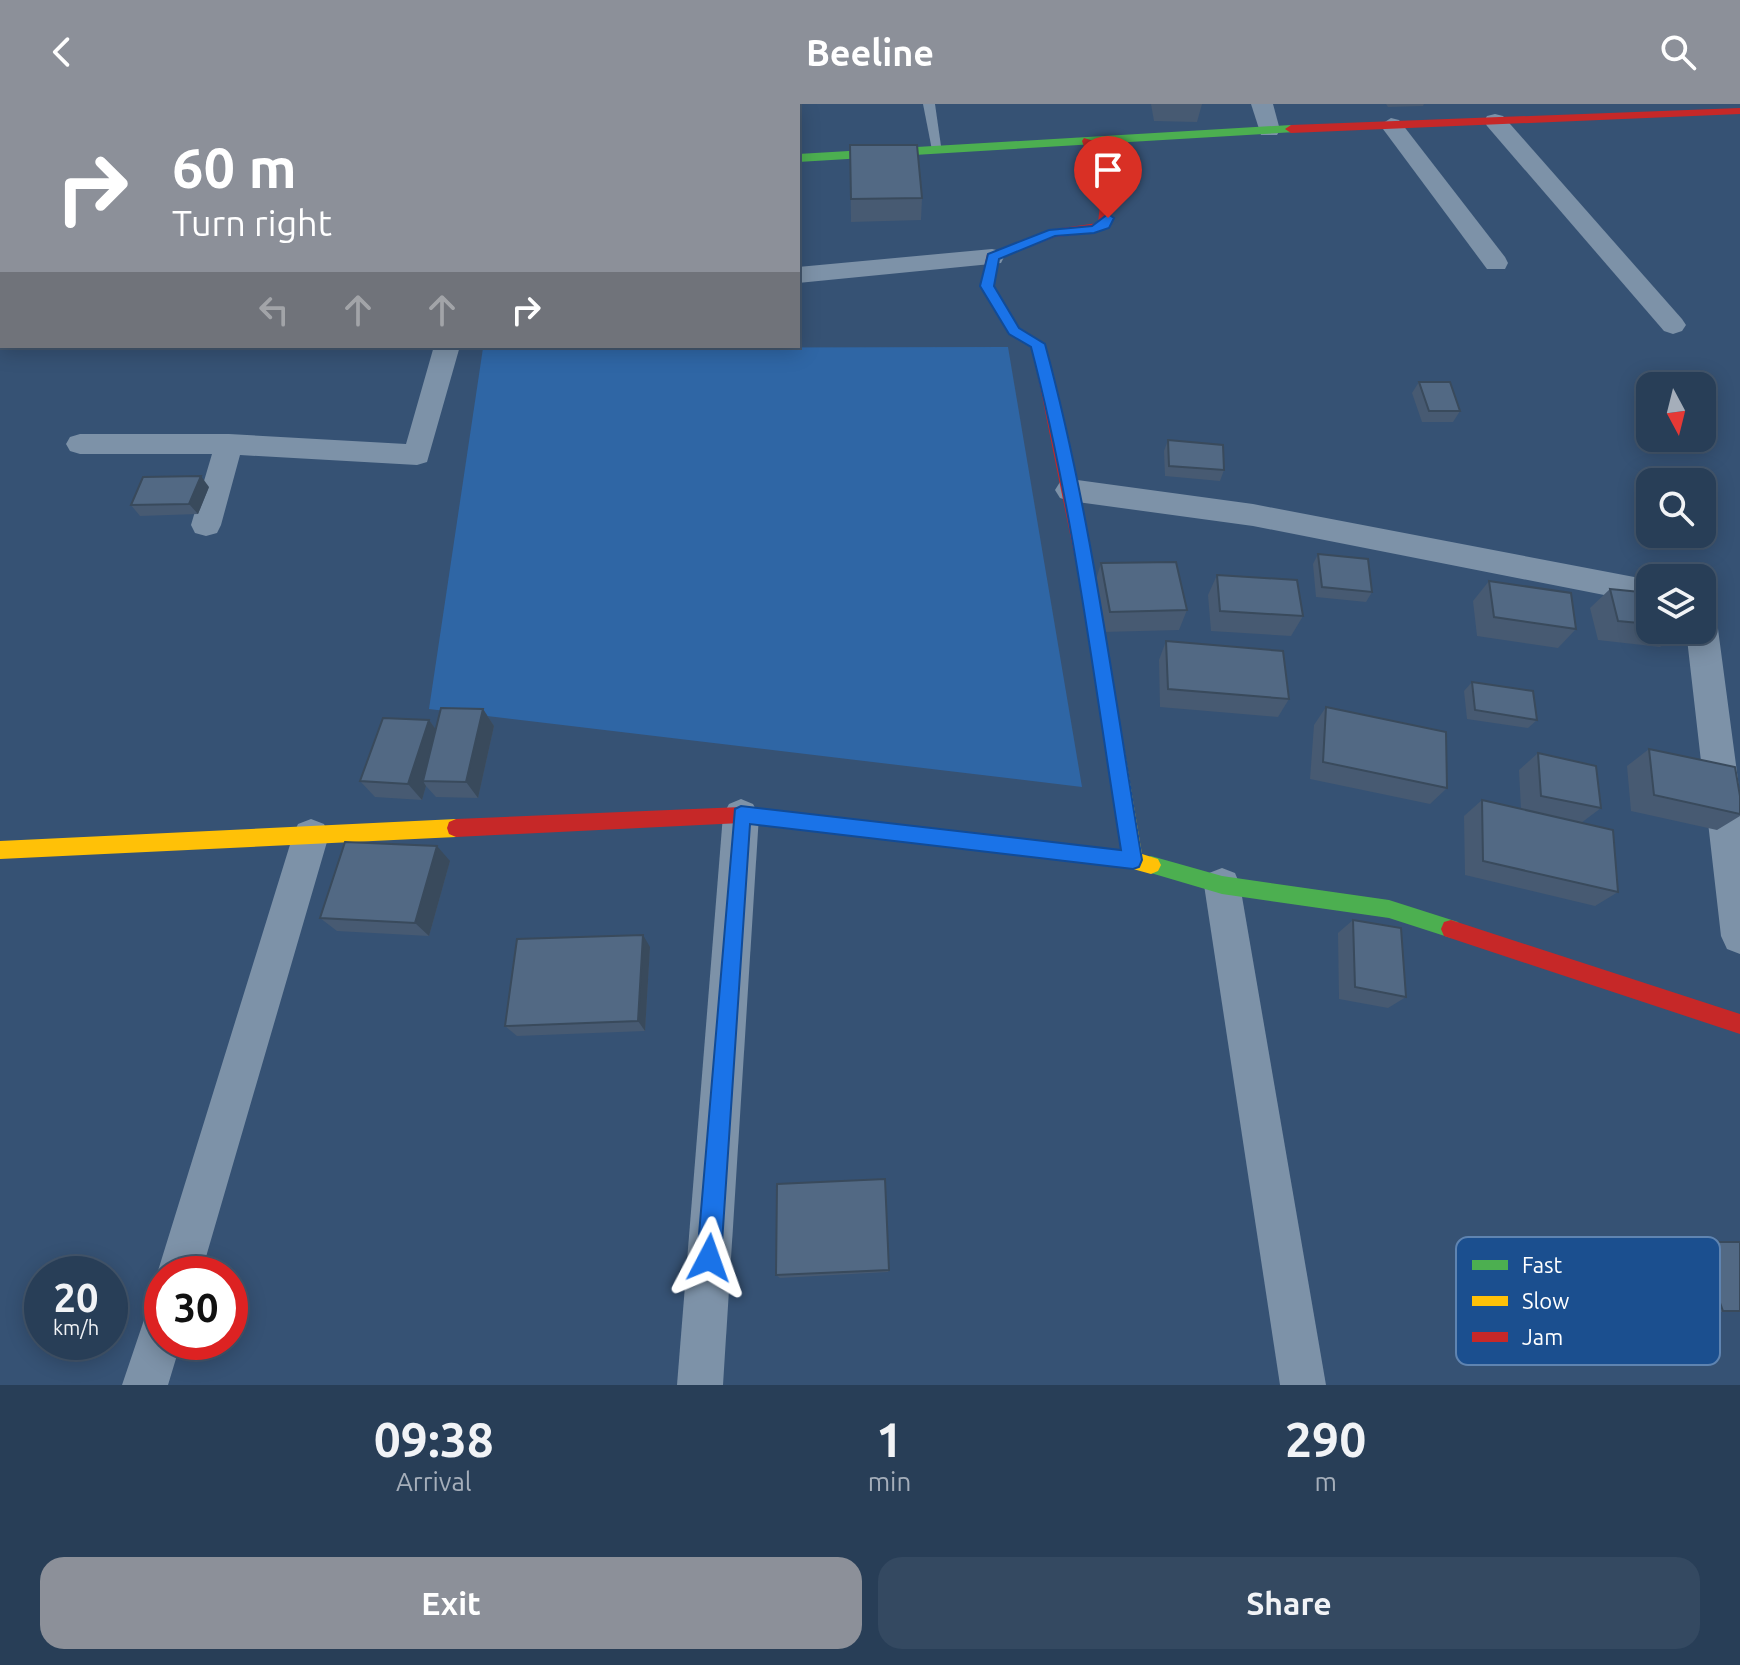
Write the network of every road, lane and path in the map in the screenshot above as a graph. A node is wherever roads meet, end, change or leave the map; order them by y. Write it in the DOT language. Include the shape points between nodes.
graph roads {
  1 [pos="929,104"];
  2 [pos="1262,104"];
  3 [pos="1733,112"];
  4 [pos="1495,121"];
  5 [pos="1391,125"];
  6 [pos="1269,130"];
  7 [pos="1088,141"];
  8 [pos="938,150"];
  9 [pos="800,158"];
  10 [pos="992,257"];
  11 [pos="1496,263"];
  12 [pos="800,275"];
  13 [pos="1673,325"];
  14 [pos="446,348"];
  15 [pos="80,444"];
  16 [pos="229,444"];
  17 [pos="1070,490"];
  18 [pos="206,525"];
  19 [pos="1636,589"];
  20 [pos="1704,644"];
  21 [pos="741,815"];
  22 [pos="311,835"];
  23 [pos="0,850"];
  24 [pos="1133,860"];
  25 [pos="1222,885"];
  26 [pos="1740,936"];
  27 [pos="1740,1024"];
  28 [pos="184,1256"];
  29 [pos="153,1360"];
  30 [pos="145,1385"];
  31 [pos="700,1385"];
  32 [pos="1303,1385"];
  1 -- 8 [label="lane"];
  2 -- 6 [label="street"];
  3 -- 4 [label="street"];
  4 -- 5 [label="street"];
  4 -- 13 [label="street"];
  5 -- 6 [label="street"];
  5 -- 11 [label="street"];
  6 -- 7 [label="street"];
  7 -- 8 [label="street"];
  7 -- 10 [label="street" via="1107,195 1104,225 1053,233"];
  8 -- 9 [label="street"];
  10 -- 12 [label="street"];
  10 -- 17 [label="street" via="987,286 1014,331 1038,344"];
  14 -- 16 [label="street" via="417,455"];
  15 -- 16 [label="street"];
  16 -- 18 [label="street"];
  17 -- 19 [label="street" via="1253,515"];
  17 -- 24 [label="street"];
  20 -- 26 [label="street"];
  21 -- 22 [label="street"];
  21 -- 24 [label="street"];
  21 -- 31 [label="street"];
  22 -- 23 [label="street"];
  22 -- 28 [label="street"];
  24 -- 25 [label="street"];
  25 -- 27 [label="street" via="1389,909"];
  25 -- 32 [label="street"];
  29 -- 30 [label="street"];
}
